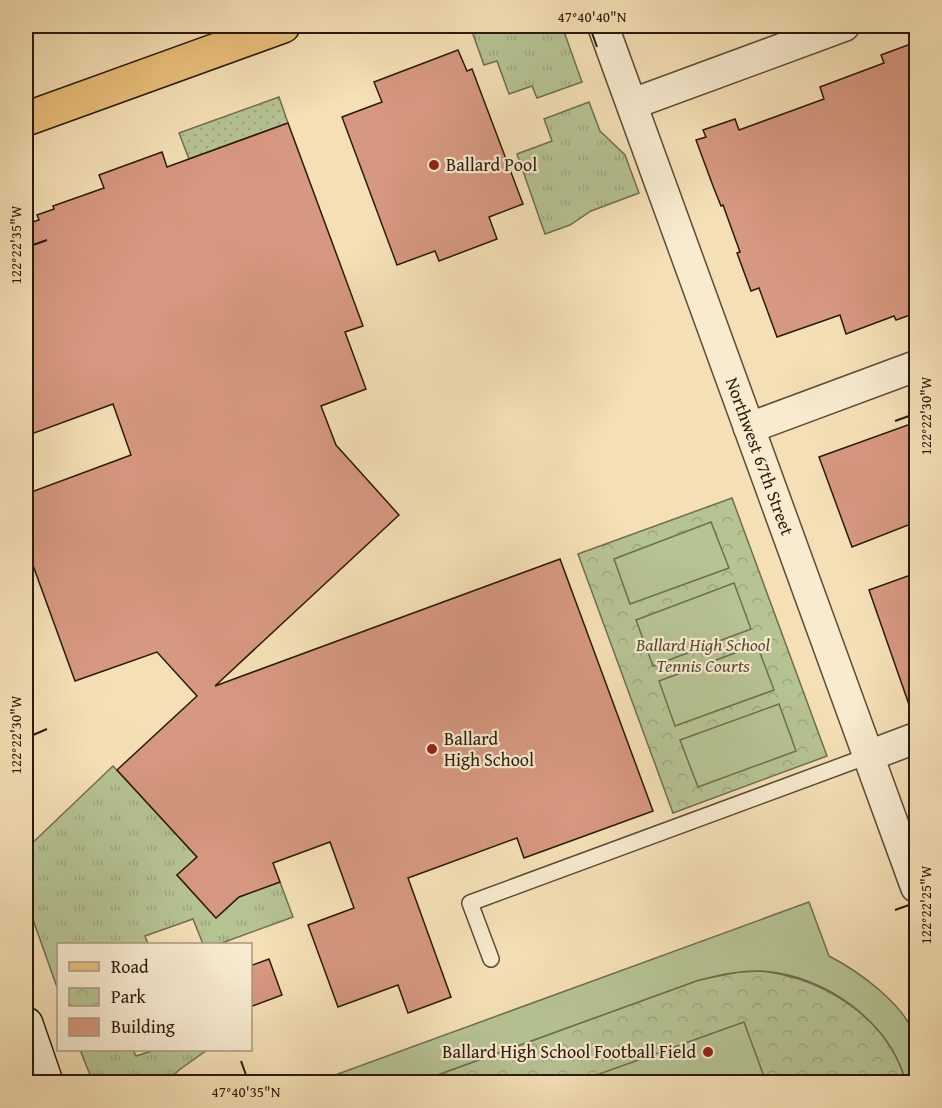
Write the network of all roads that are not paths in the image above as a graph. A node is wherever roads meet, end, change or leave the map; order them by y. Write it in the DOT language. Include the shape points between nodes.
graph roads {
  1 [pos="283,26"];
  2 [pos="603,26"];
  3 [pos="844,26"];
  4 [pos="632,104"];
  5 [pos="26,119"];
  6 [pos="916,366"];
  7 [pos="749,428"];
  8 [pos="916,738"];
  9 [pos="868,756"];
  10 [pos="916,887"];
  11 [pos="491,959"];
  12 [pos="26,1024"];
  13 [pos="46,1083"];
  1 -- 5 [label="main road"];
  2 -- 4 [label="street, Northwest 67th Street"];
  3 -- 4 [label="street"];
  4 -- 7 [label="street, Northwest 67th Street"];
  6 -- 7 [label="street"];
  7 -- 9 [label="street, Northwest 67th Street"];
  8 -- 9 [label="street"];
  9 -- 10 [label="street, Northwest 67th Street"];
  9 -- 11 [label="lane" via="470,903"];
  12 -- 13 [label="street"];
}
